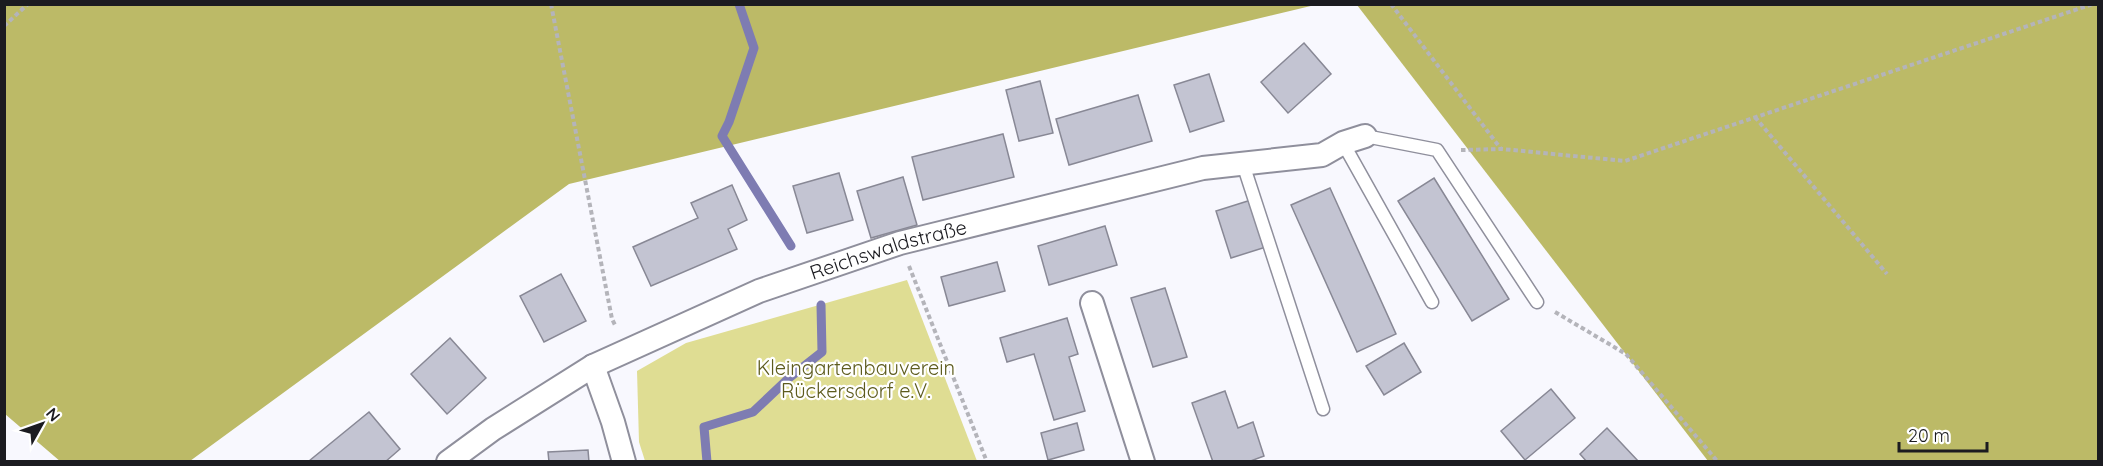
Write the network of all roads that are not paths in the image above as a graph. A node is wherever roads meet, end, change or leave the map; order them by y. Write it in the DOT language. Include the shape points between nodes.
graph roads {
  1 [pos="1365,136"];
  2 [pos="1343,143"];
  3 [pos="1242,164"];
  4 [pos="1432,302"];
  5 [pos="1537,302"];
  6 [pos="1092,303"];
  7 [pos="594,366"];
  8 [pos="1323,409"];
  9 [pos="448,462"];
  10 [pos="624,462"];
  11 [pos="1143,462"];
  1 -- 2 [label="street, Reichswaldstraße"];
  1 -- 5 [label="lane" via="1437,150"];
  2 -- 3 [label="street, Reichswaldstraße" via="1322,154"];
  2 -- 4 [label="lane"];
  3 -- 7 [label="street, Reichswaldstraße" via="1203,168 900,243 759,291"];
  3 -- 8 [label="lane"];
  6 -- 11 [label="street"];
  7 -- 9 [label="street, Reichswaldstraße"];
  7 -- 10 [label="street"];
}
